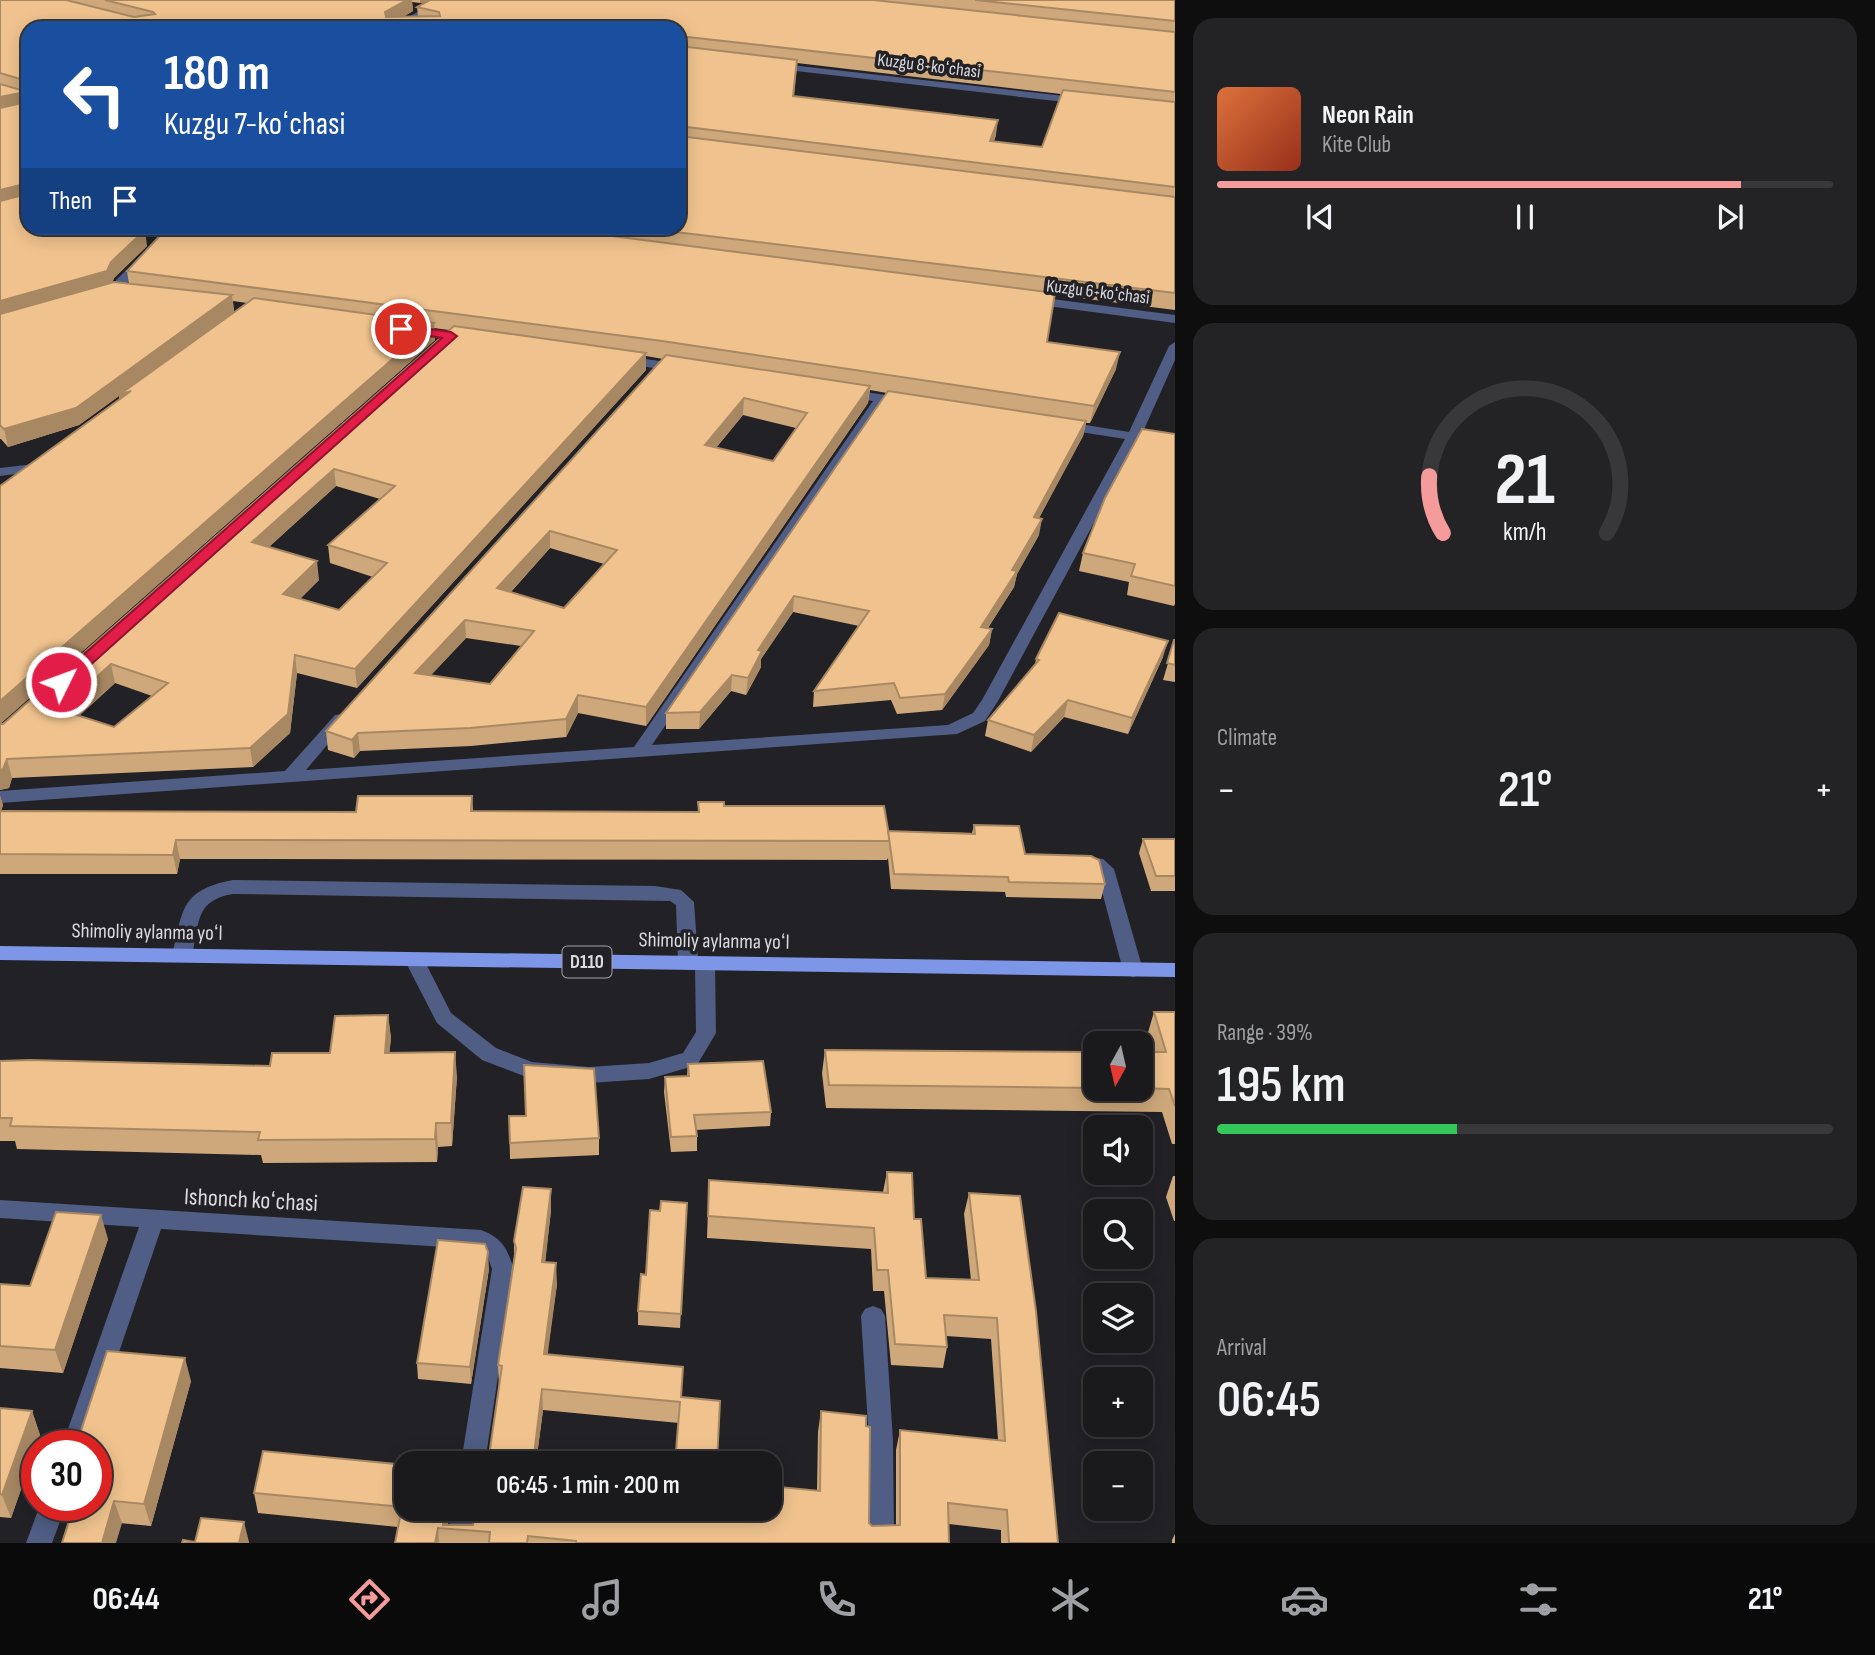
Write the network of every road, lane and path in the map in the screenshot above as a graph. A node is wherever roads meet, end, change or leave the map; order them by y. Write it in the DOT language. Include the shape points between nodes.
graph roads {
  1 [pos="448,0"];
  2 [pos="406,5"];
  3 [pos="427,9"];
  4 [pos="405,21"];
  5 [pos="762,64"];
  6 [pos="1092,102"];
  7 [pos="169,235"];
  8 [pos="117,294"];
  9 [pos="1010,298"];
  10 [pos="1175,320"];
  11 [pos="1175,346"];
  12 [pos="609,358"];
  13 [pos="689,369"];
  14 [pos="827,390"];
  15 [pos="882,398"];
  16 [pos="922,404"];
  17 [pos="1041,422"];
  18 [pos="1133,436"];
  19 [pos="1175,443"];
  20 [pos="0,472"];
  21 [pos="11,485"];
  22 [pos="355,705"];
  23 [pos="639,752"];
  24 [pos="290,776"];
  25 [pos="0,797"];
  26 [pos="1058,861"];
  27 [pos="0,953"];
  28 [pos="183,956"];
  29 [pos="414,959"];
  30 [pos="696,963"];
  31 [pos="1133,970"];
  32 [pos="1175,970"];
  33 [pos="0,1209"];
  34 [pos="153,1220"];
  35 [pos="873,1316"];
  36 [pos="80,1430"];
  37 [pos="475,1451"];
  38 [pos="48,1521"];
  39 [pos="463,1521"];
  40 [pos="40,1543"];
  41 [pos="460,1543"];
  42 [pos="881,1543"];
  1 -- 3 [label="street"];
  2 -- 3 [label="street"];
  3 -- 4 [label="street"];
  5 -- 6 [label="street, Kuzgu 8-koʻchasi"];
  7 -- 8 [label="street" via="120,283"];
  9 -- 10 [label="street, Kuzgu 6-koʻchasi"];
  11 -- 18 [label="street"];
  12 -- 13 [label="street" via="657,370"];
  14 -- 15 [label="street"];
  15 -- 16 [label="street"];
  15 -- 23 [label="street"];
  17 -- 18 [label="street"];
  18 -- 19 [label="street"];
  18 -- 23 [label="street" via="978,717 951,730"];
  20 -- 21 [label="street" via="39,464"];
  22 -- 24 [label="street"];
  23 -- 24 [label="street"];
  24 -- 25 [label="street"];
  26 -- 31 [label="street" via="1089,862 1105,869"];
  27 -- 28 [label="main road, Shimoliy aylanma yoʻl / D110"];
  28 -- 29 [label="main road, Shimoliy aylanma yoʻl / D110"];
  28 -- 30 [label="street" via="195,906 200,896 214,889 655,892 685,902"];
  29 -- 30 [label="main road, Shimoliy aylanma yoʻl / D110"];
  29 -- 30 [label="street" via="444,1018 489,1054 531,1070 589,1075 649,1071 690,1059 706,1033"];
  30 -- 31 [label="main road, Shimoliy aylanma yoʻl / D110"];
  31 -- 32 [label="main road, Shimoliy aylanma yoʻl / D110"];
  33 -- 34 [label="street, Ishonch koʻchasi"];
  34 -- 36 [label="street"];
  34 -- 37 [label="street, Ishonch koʻchasi" via="450,1237 481,1240 496,1249 503,1269"];
  35 -- 42 [label="street" via="881,1441"];
  38 -- 40 [label="street"];
  39 -- 41 [label="street"];
}
